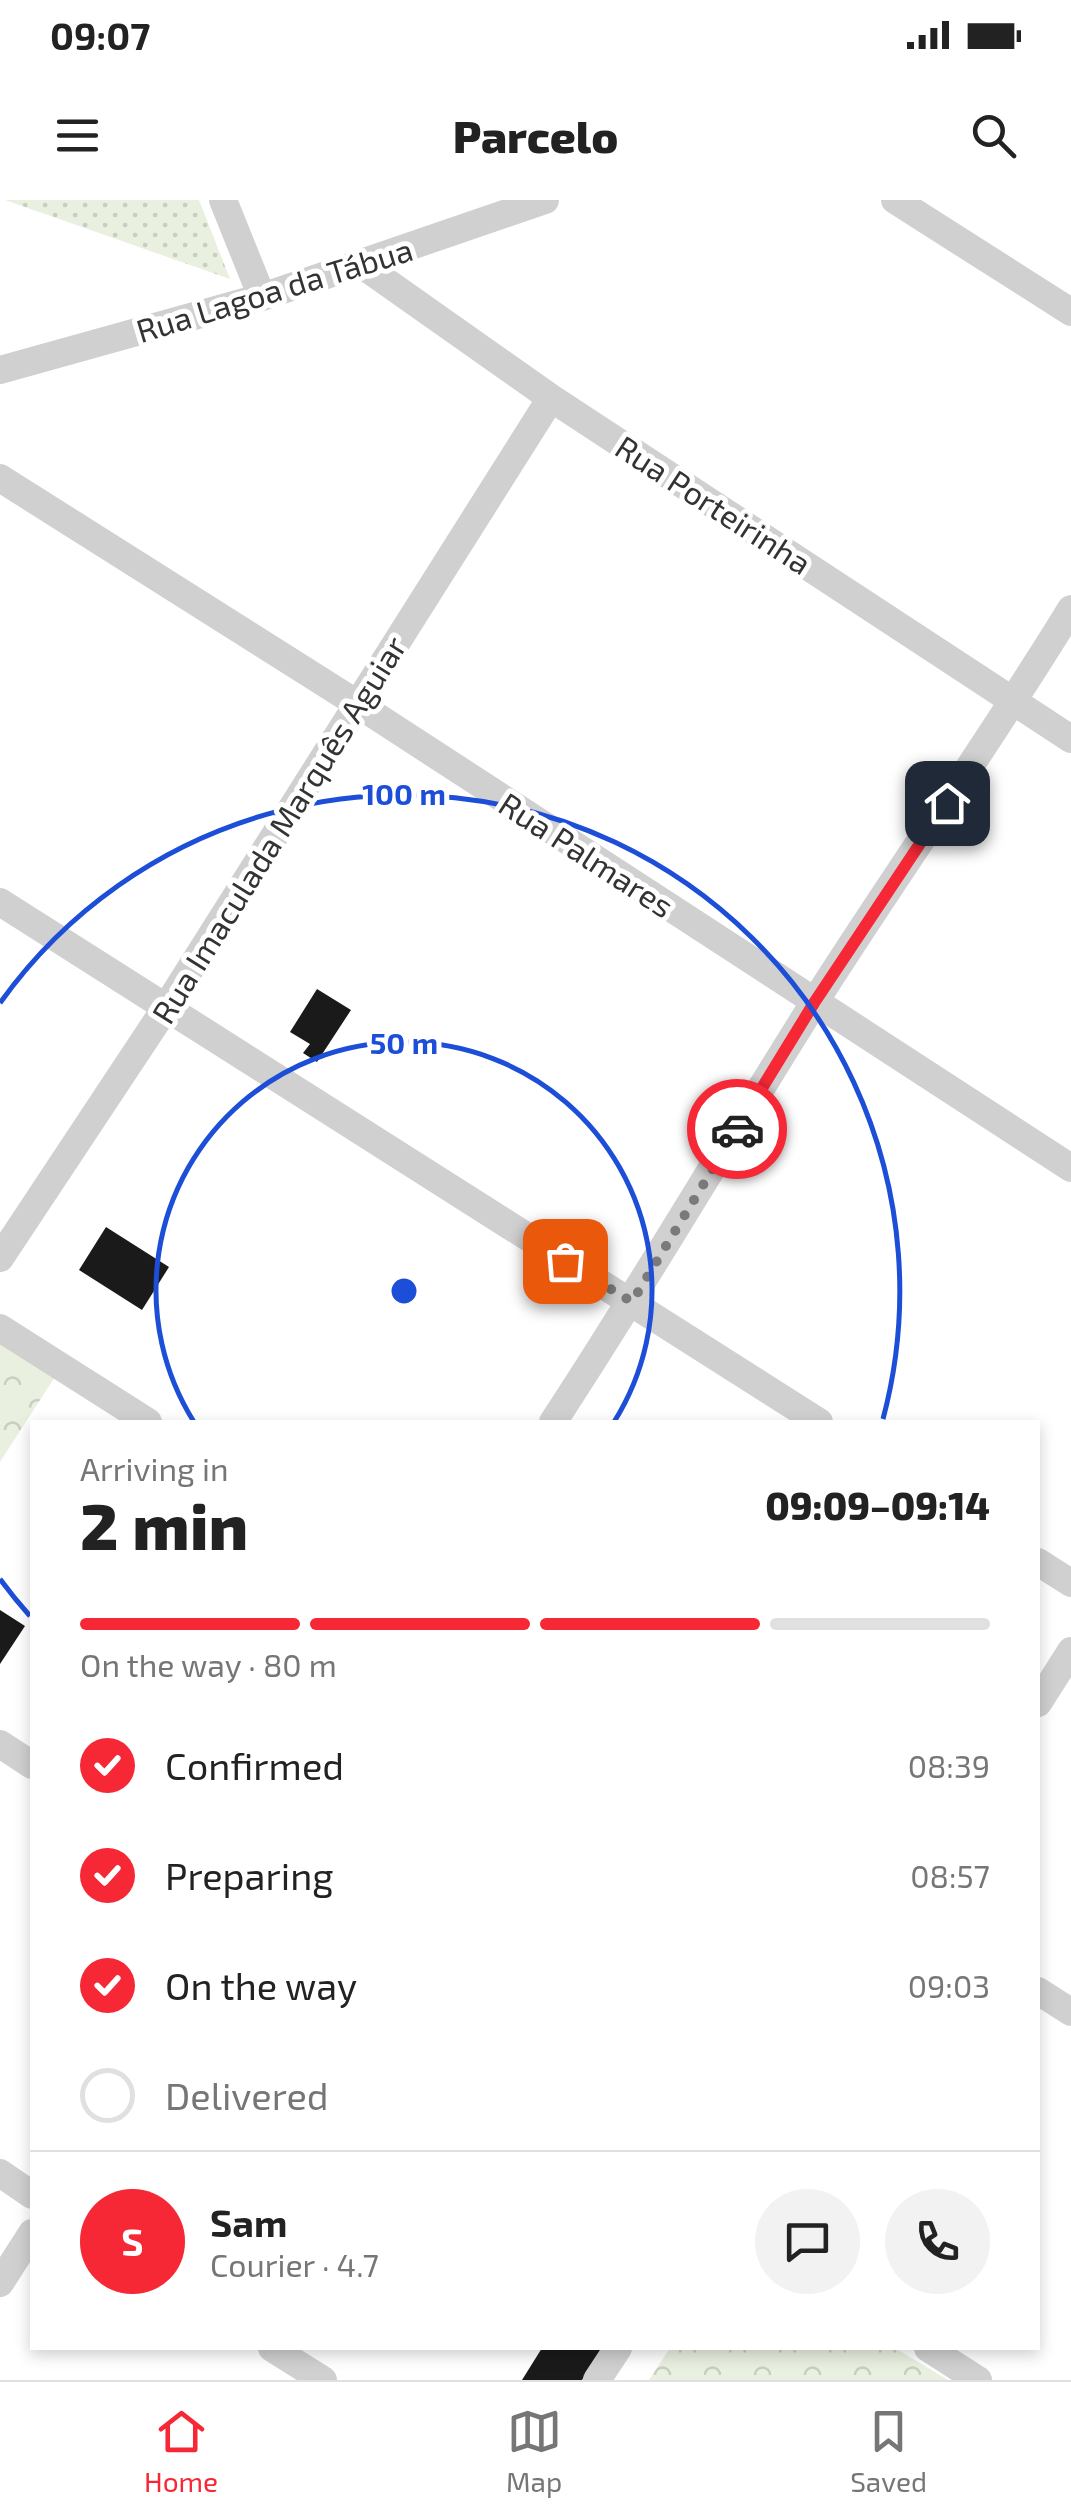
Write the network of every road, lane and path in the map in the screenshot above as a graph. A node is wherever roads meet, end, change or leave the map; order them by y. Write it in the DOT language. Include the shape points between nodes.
graph roads {
  1 [pos="224,200"];
  2 [pos="545,200"];
  3 [pos="895,200"];
  4 [pos="360,264"];
  5 [pos="262,297"];
  6 [pos="1071,312"];
  7 [pos="0,370"];
  8 [pos="552,398"];
  9 [pos="0,478"];
  10 [pos="1071,609"];
  11 [pos="356,703"];
  12 [pos="1014,703"];
  13 [pos="1071,739"];
  14 [pos="0,902"];
  15 [pos="814,1003"];
  16 [pos="165,1009"];
  17 [pos="1071,1168"];
  18 [pos="0,1258"];
  19 [pos="632,1302"];
  20 [pos="0,1328"];
  21 [pos="145,1420"];
  22 [pos="554,1420"];
  23 [pos="817,1420"];
  24 [pos="1040,1563"];
  25 [pos="1071,1583"];
  26 [pos="1071,1652"];
  27 [pos="1040,1700"];
  28 [pos="0,1744"];
  29 [pos="30,1764"];
  30 [pos="1040,1992"];
  31 [pos="1071,2012"];
  32 [pos="0,2174"];
  33 [pos="30,2194"];
  34 [pos="30,2236"];
  35 [pos="0,2284"];
  36 [pos="275,2350"];
  37 [pos="617,2350"];
  38 [pos="931,2350"];
  39 [pos="323,2380"];
  40 [pos="597,2380"];
  41 [pos="978,2380"];
  1 -- 5 [label="street"];
  2 -- 4 [label="street, Rua Lagoa da Tábua"];
  3 -- 6 [label="street"];
  4 -- 5 [label="street, Rua Lagoa da Tábua"];
  4 -- 8 [label="street, Rua Porteirinha"];
  5 -- 7 [label="street, Rua Lagoa da Tábua"];
  8 -- 11 [label="street, Rua Imaculada Marquês Aguiar"];
  8 -- 12 [label="street, Rua Porteirinha"];
  9 -- 11 [label="street, Rua Palmares"];
  10 -- 12 [label="street"];
  11 -- 15 [label="street, Rua Palmares"];
  11 -- 16 [label="street, Rua Imaculada Marquês Aguiar"];
  12 -- 13 [label="street, Rua Porteirinha"];
  12 -- 15 [label="street"];
  14 -- 16 [label="street"];
  15 -- 17 [label="street, Rua Palmares"];
  15 -- 19 [label="street"];
  16 -- 18 [label="street, Rua Imaculada Marquês Aguiar"];
  16 -- 19 [label="street"];
  19 -- 22 [label="street"];
  19 -- 23 [label="street"];
  20 -- 21 [label="street"];
  24 -- 25 [label="street"];
  26 -- 27 [label="street"];
  28 -- 29 [label="street"];
  30 -- 31 [label="street"];
  32 -- 33 [label="street"];
  34 -- 35 [label="street"];
  36 -- 39 [label="street"];
  37 -- 40 [label="street"];
  38 -- 41 [label="street"];
}
